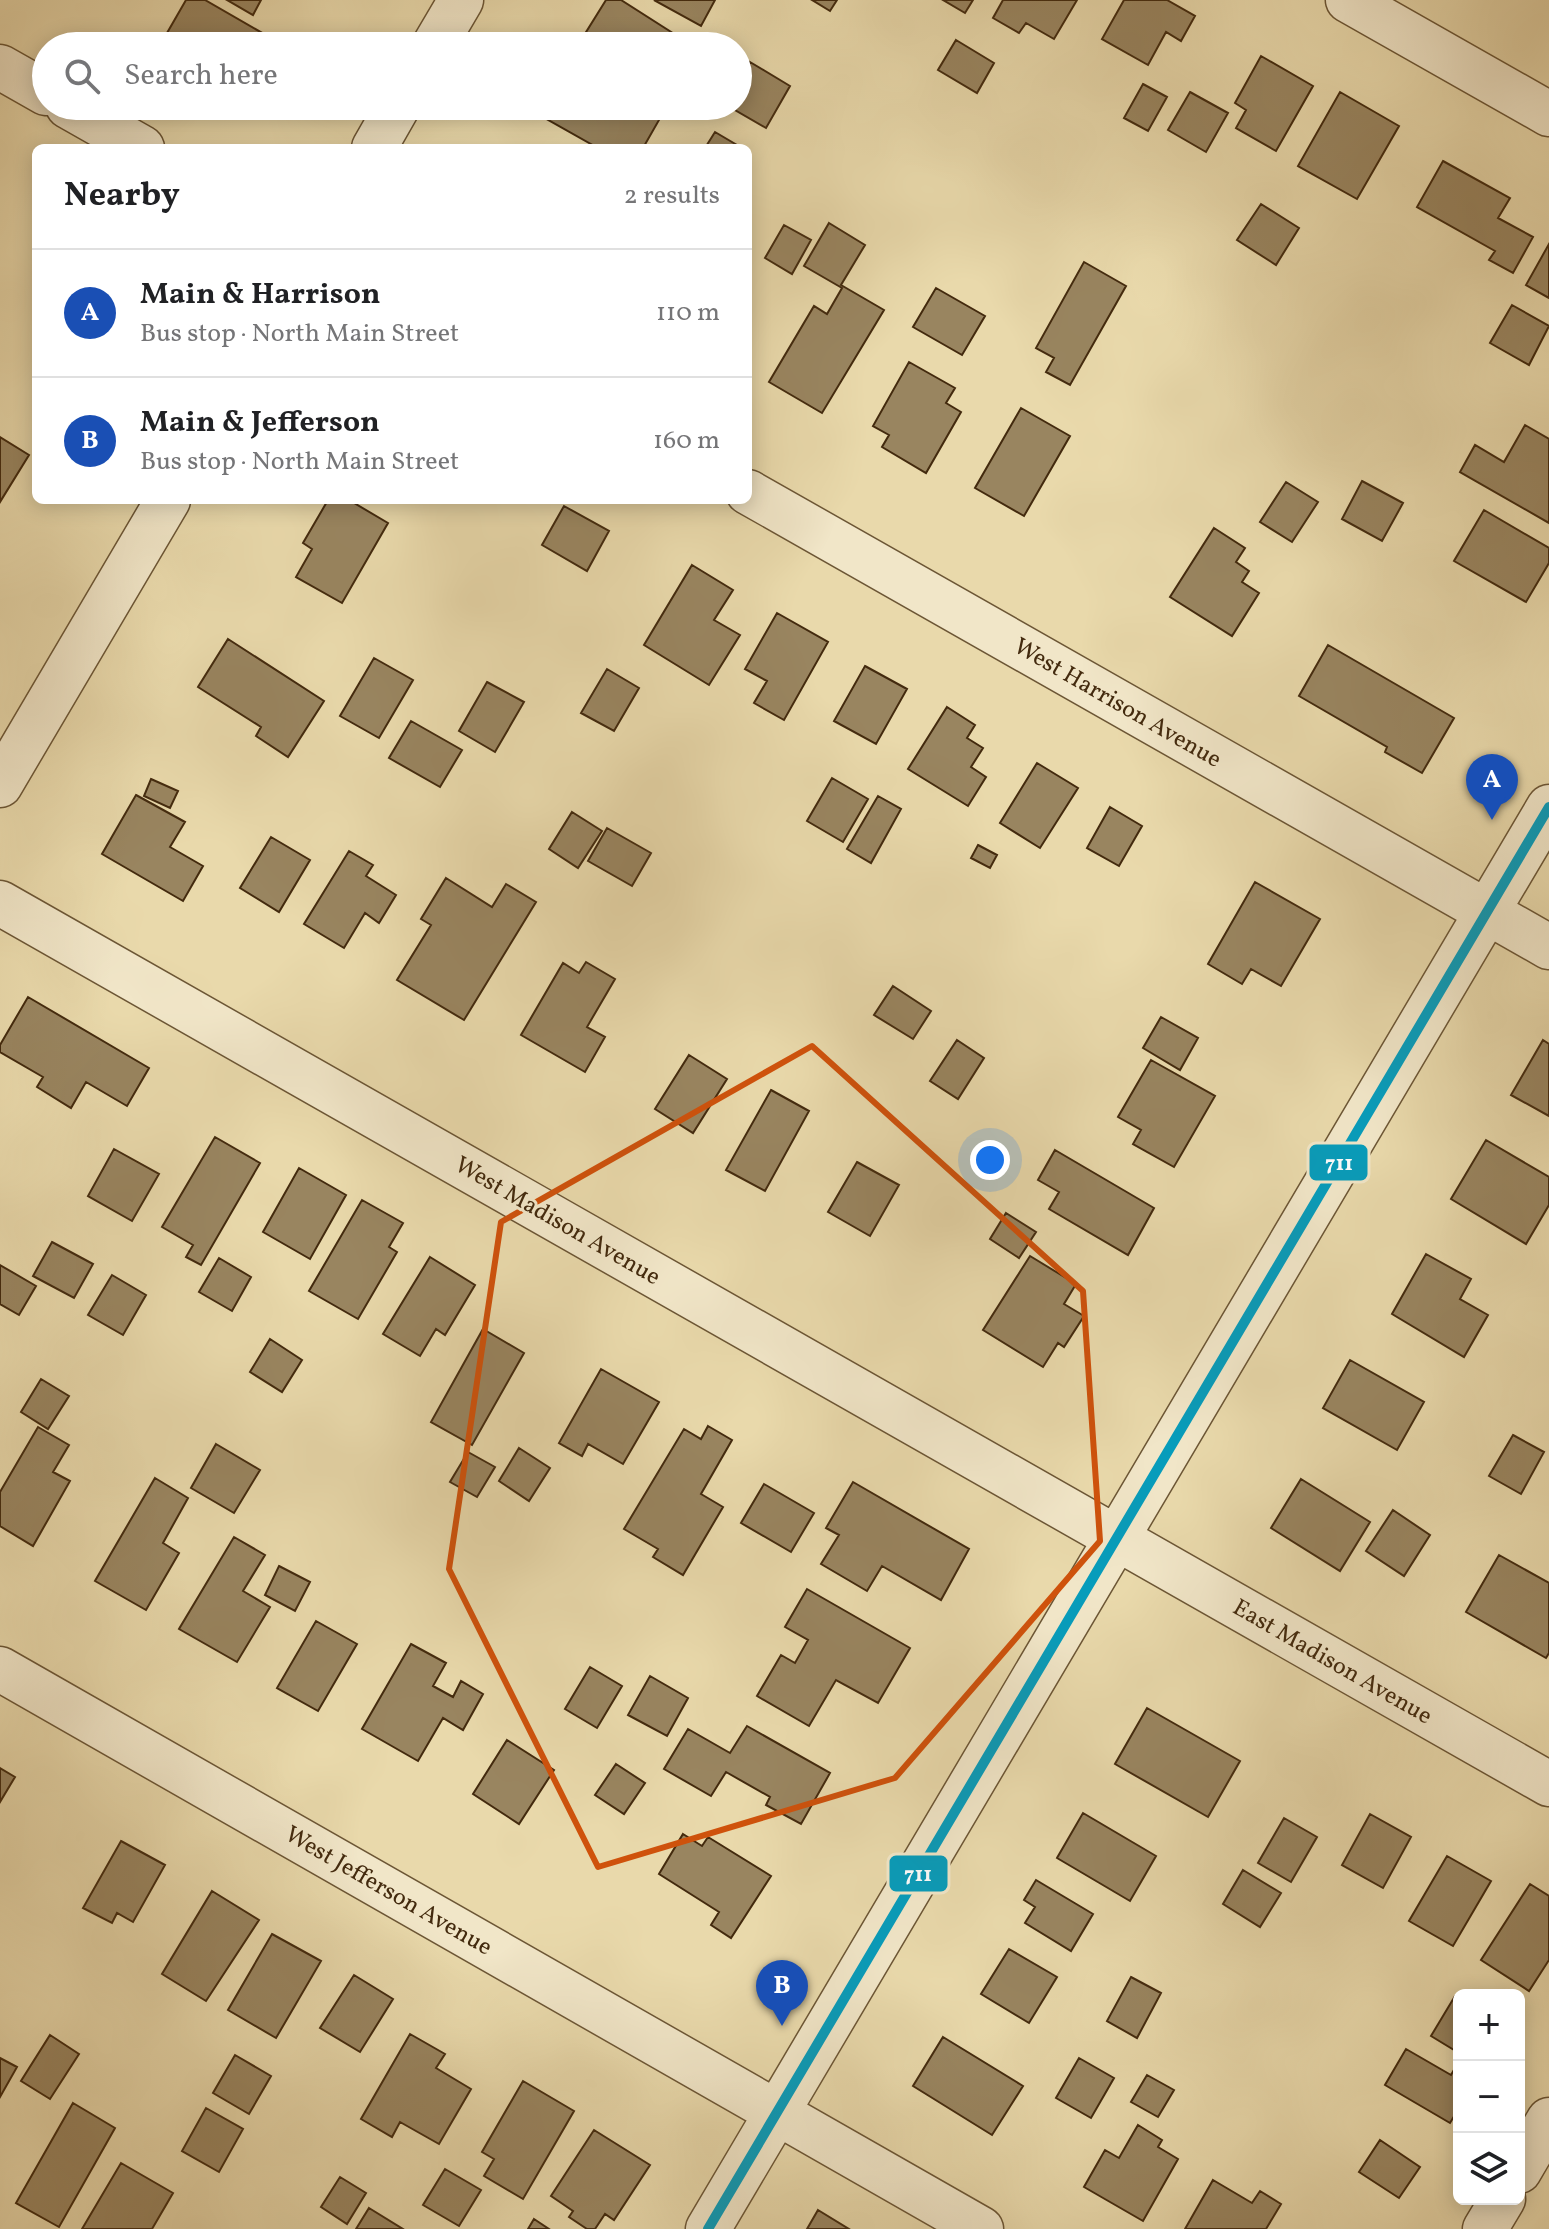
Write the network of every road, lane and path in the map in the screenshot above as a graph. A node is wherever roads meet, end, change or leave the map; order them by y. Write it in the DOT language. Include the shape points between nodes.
graph roads {
  1 [pos="461,0"];
  2 [pos="1348,0"];
  3 [pos="442,32"];
  4 [pos="0,67"];
  5 [pos="32,85"];
  6 [pos="1549,114"];
  7 [pos="93,120"];
  8 [pos="390,120"];
  9 [pos="135,144"];
  10 [pos="376,144"];
  11 [pos="752,494"];
  12 [pos="166,504"];
  13 [pos="0,785"];
  14 [pos="1549,807"];
  15 [pos="0,903"];
  16 [pos="1487,912"];
  17 [pos="1549,947"];
  18 [pos="1117,1538"];
  19 [pos="0,1669"];
  20 [pos="1549,1784"];
  21 [pos="777,2112"];
  22 [pos="1549,2120"];
  23 [pos="1525,2161"];
  24 [pos="1499,2205"];
  25 [pos="708,2229"];
  26 [pos="981,2229"];
  27 [pos="1485,2229"];
  1 -- 3 [label="street"];
  2 -- 6 [label="street"];
  4 -- 5 [label="street"];
  7 -- 9 [label="street"];
  8 -- 10 [label="street"];
  11 -- 16 [label="street, West Harrison Avenue"];
  12 -- 13 [label="street"];
  14 -- 16 [label="street"];
  15 -- 18 [label="street, West Madison Avenue"];
  16 -- 17 [label="street, West Harrison Avenue"];
  16 -- 18 [label="street"];
  18 -- 20 [label="street, East Madison Avenue"];
  18 -- 21 [label="street"];
  19 -- 21 [label="street, West Jefferson Avenue"];
  21 -- 25 [label="street"];
  21 -- 26 [label="street, West Jefferson Avenue"];
  22 -- 23 [label="street"];
  24 -- 27 [label="street"];
}
